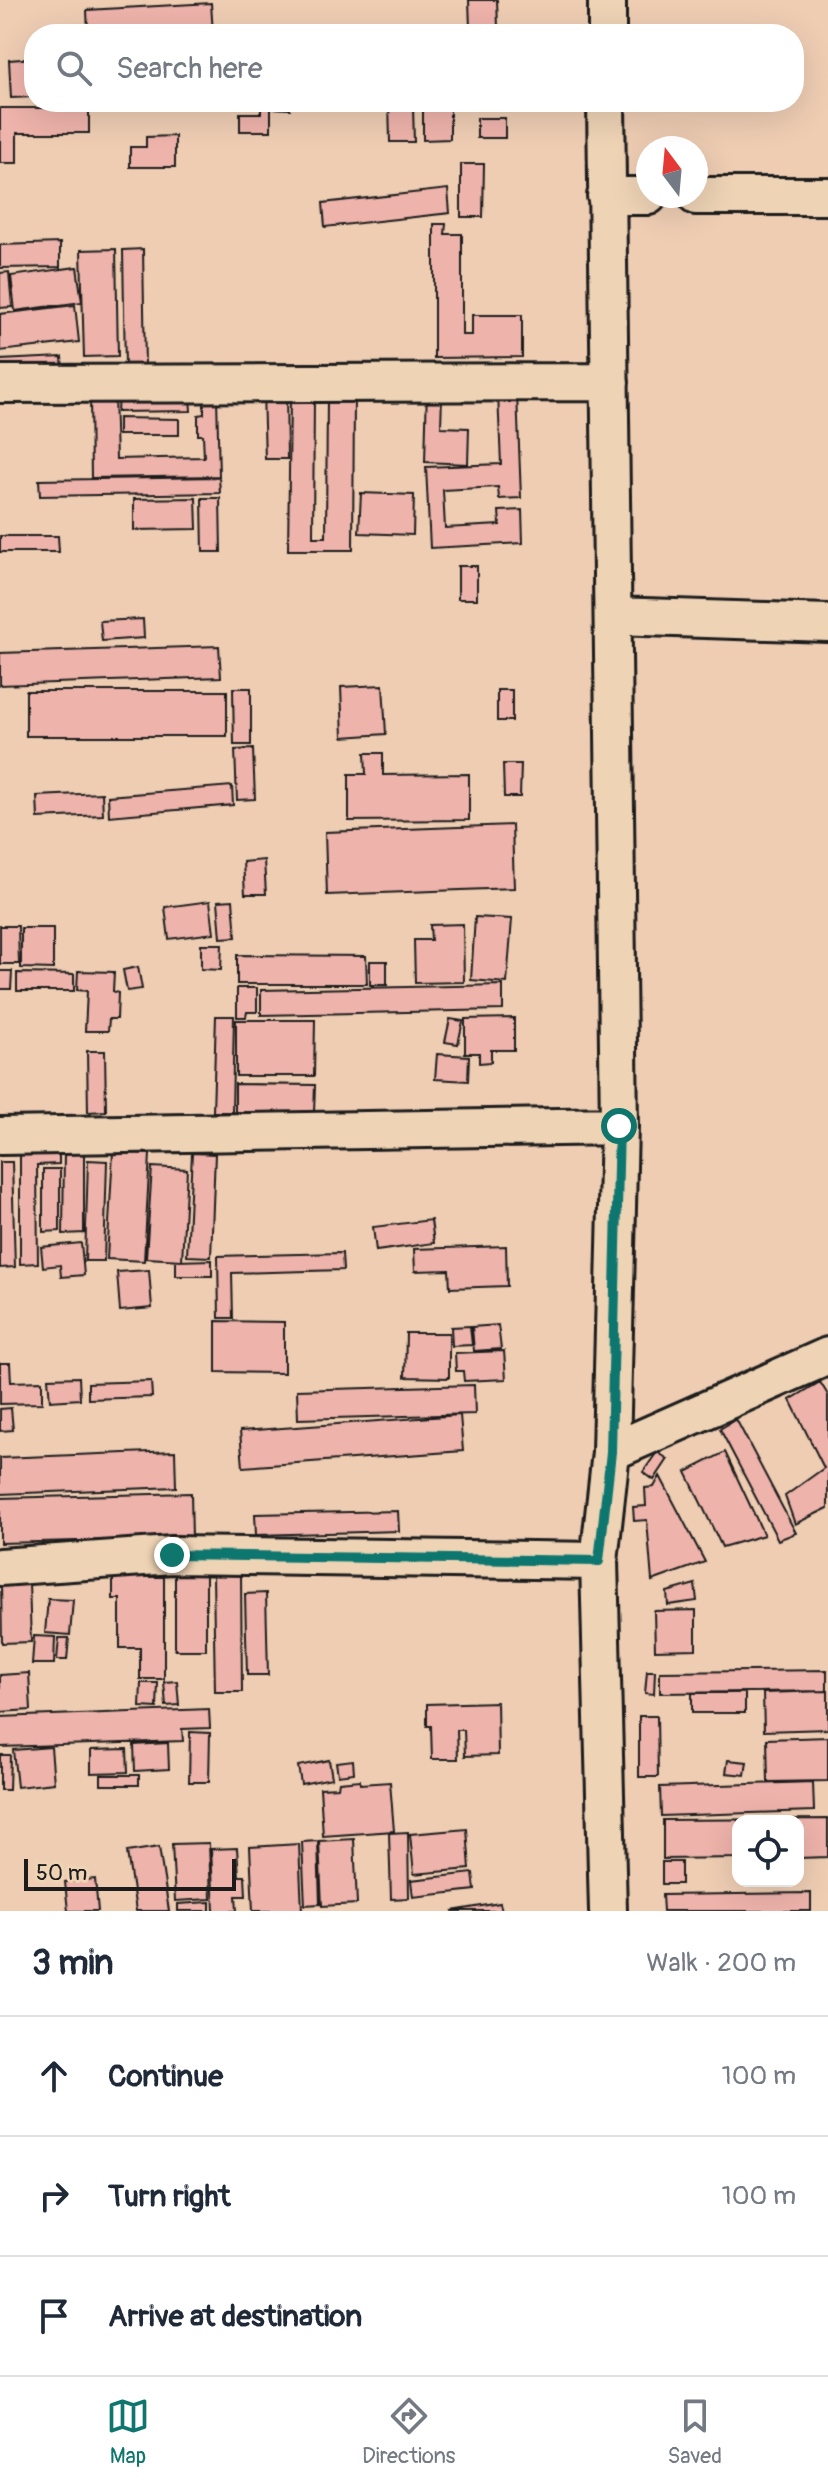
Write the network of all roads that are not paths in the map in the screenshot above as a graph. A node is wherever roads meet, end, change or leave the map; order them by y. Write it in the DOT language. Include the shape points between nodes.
graph roads {
  1 [pos="607,0"];
  2 [pos="607,24"];
  3 [pos="606,112"];
  4 [pos="606,196"];
  5 [pos="636,196"];
  6 [pos="708,196"];
  7 [pos="828,196"];
  8 [pos="610,382"];
  9 [pos="0,384"];
  10 [pos="614,616"];
  11 [pos="828,623"];
  12 [pos="619,1126"];
  13 [pos="0,1136"];
  14 [pos="828,1356"];
  15 [pos="611,1452"];
  16 [pos="599,1561"];
  17 [pos="0,1567"];
  18 [pos="608,1911"];
  1 -- 2 [label="street"];
  3 -- 4 [label="street"];
  4 -- 5 [label="street"];
  4 -- 8 [label="street"];
  6 -- 7 [label="street"];
  8 -- 9 [label="street"];
  8 -- 10 [label="street"];
  10 -- 11 [label="street"];
  10 -- 12 [label="street"];
  12 -- 13 [label="street"];
  12 -- 15 [label="street"];
  14 -- 15 [label="street"];
  15 -- 16 [label="street"];
  16 -- 17 [label="street" via="172,1555"];
  16 -- 18 [label="street"];
}
